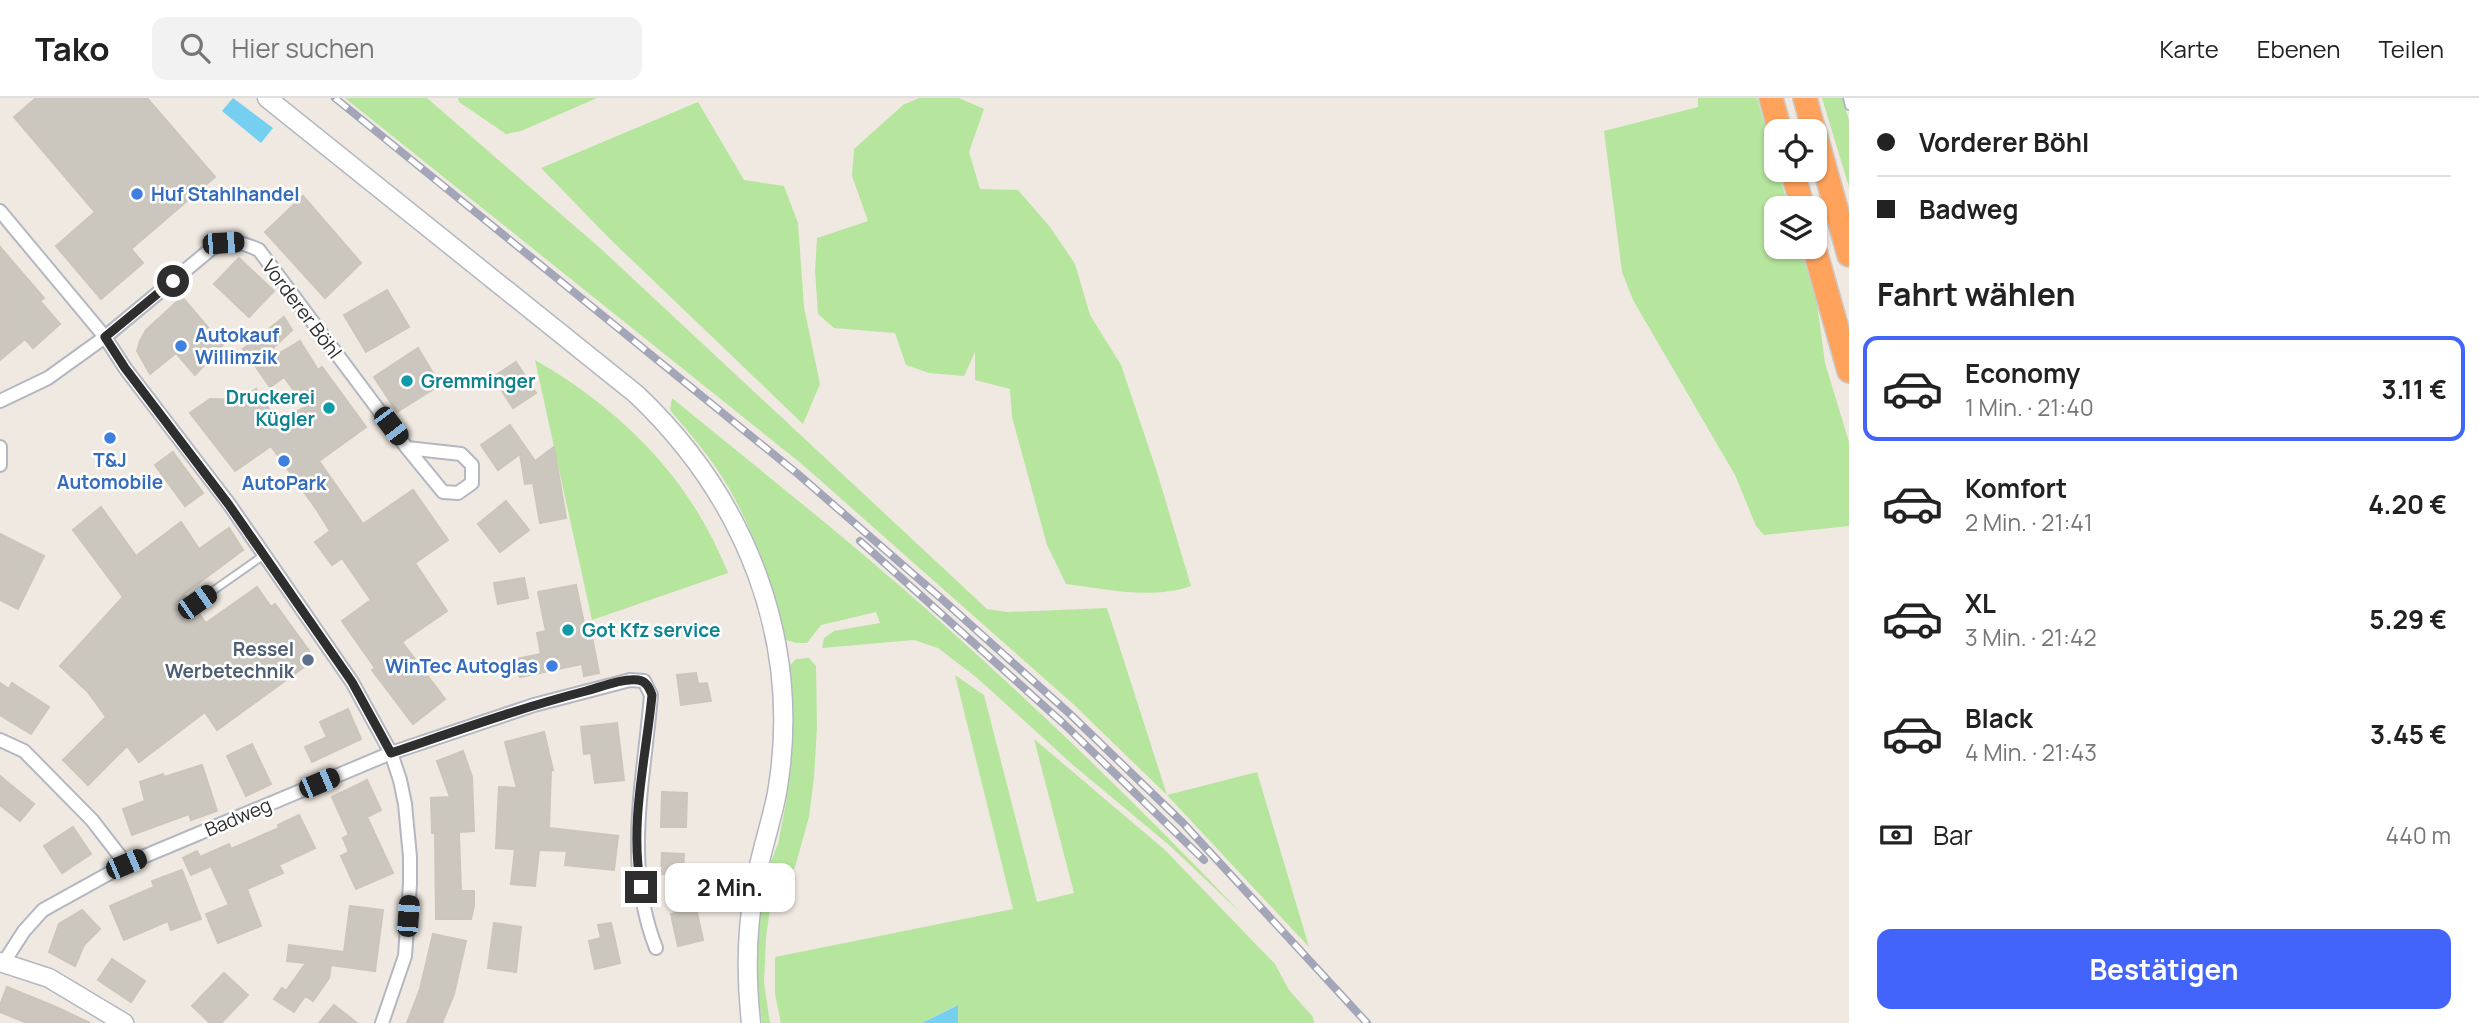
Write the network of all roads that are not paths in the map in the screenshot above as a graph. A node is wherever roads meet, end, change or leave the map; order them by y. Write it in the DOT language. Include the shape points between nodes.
graph roads {
  1 [pos="268,98"];
  2 [pos="1771,98"];
  3 [pos="1805,98"];
  4 [pos="1847,98"];
  5 [pos="1849,106"];
  6 [pos="1777,119"];
  7 [pos="1811,119"];
  8 [pos="1827,178"];
  9 [pos="0,211"];
  10 [pos="1849,256"];
  11 [pos="1817,259"];
  12 [pos="105,337"];
  13 [pos="1849,371"];
  14 [pos="0,401"];
  15 [pos="0,447"];
  16 [pos="407,448"];
  17 [pos="0,465"];
  18 [pos="264,555"];
  19 [pos="197,602"];
  20 [pos="0,740"];
  21 [pos="391,753"];
  22 [pos="126,864"];
  23 [pos="656,948"];
  24 [pos="2,962"];
  25 [pos="124,1023"];
  26 [pos="382,1023"];
  27 [pos="751,1023"];
  1 -- 27 [label="main road" via="636,394 688,449 729,512 767,604 782,700 777,792 748,932"];
  2 -- 6 [label="highway"];
  3 -- 7 [label="highway"];
  4 -- 5 [label="lane"];
  8 -- 10 [label="highway"];
  9 -- 12 [label="street"];
  11 -- 13 [label="highway"];
  12 -- 14 [label="street, Vorderer Böhl" via="48,378"];
  12 -- 16 [label="street, Vorderer Böhl" via="211,249 241,242 258,250"];
  12 -- 18 [label="street"];
  15 -- 17 [label="street"];
  16 -- 16 [label="street, Vorderer Böhl" via="461,454 472,465 472,483 458,493 443,492"];
  18 -- 19 [label="lane"];
  18 -- 21 [label="street" via="352,682"];
  20 -- 22 [label="street" via="24,751 92,820"];
  21 -- 22 [label="street, Badweg"];
  21 -- 23 [label="street, Badweg" via="534,705 630,680 644,681 652,695 639,792 637,865"];
  21 -- 26 [label="street" via="405,804 410,884 405,956"];
  22 -- 24 [label="street, Badweg" via="43,910"];
  24 -- 25 [label="main road" via="48,978"];
}
